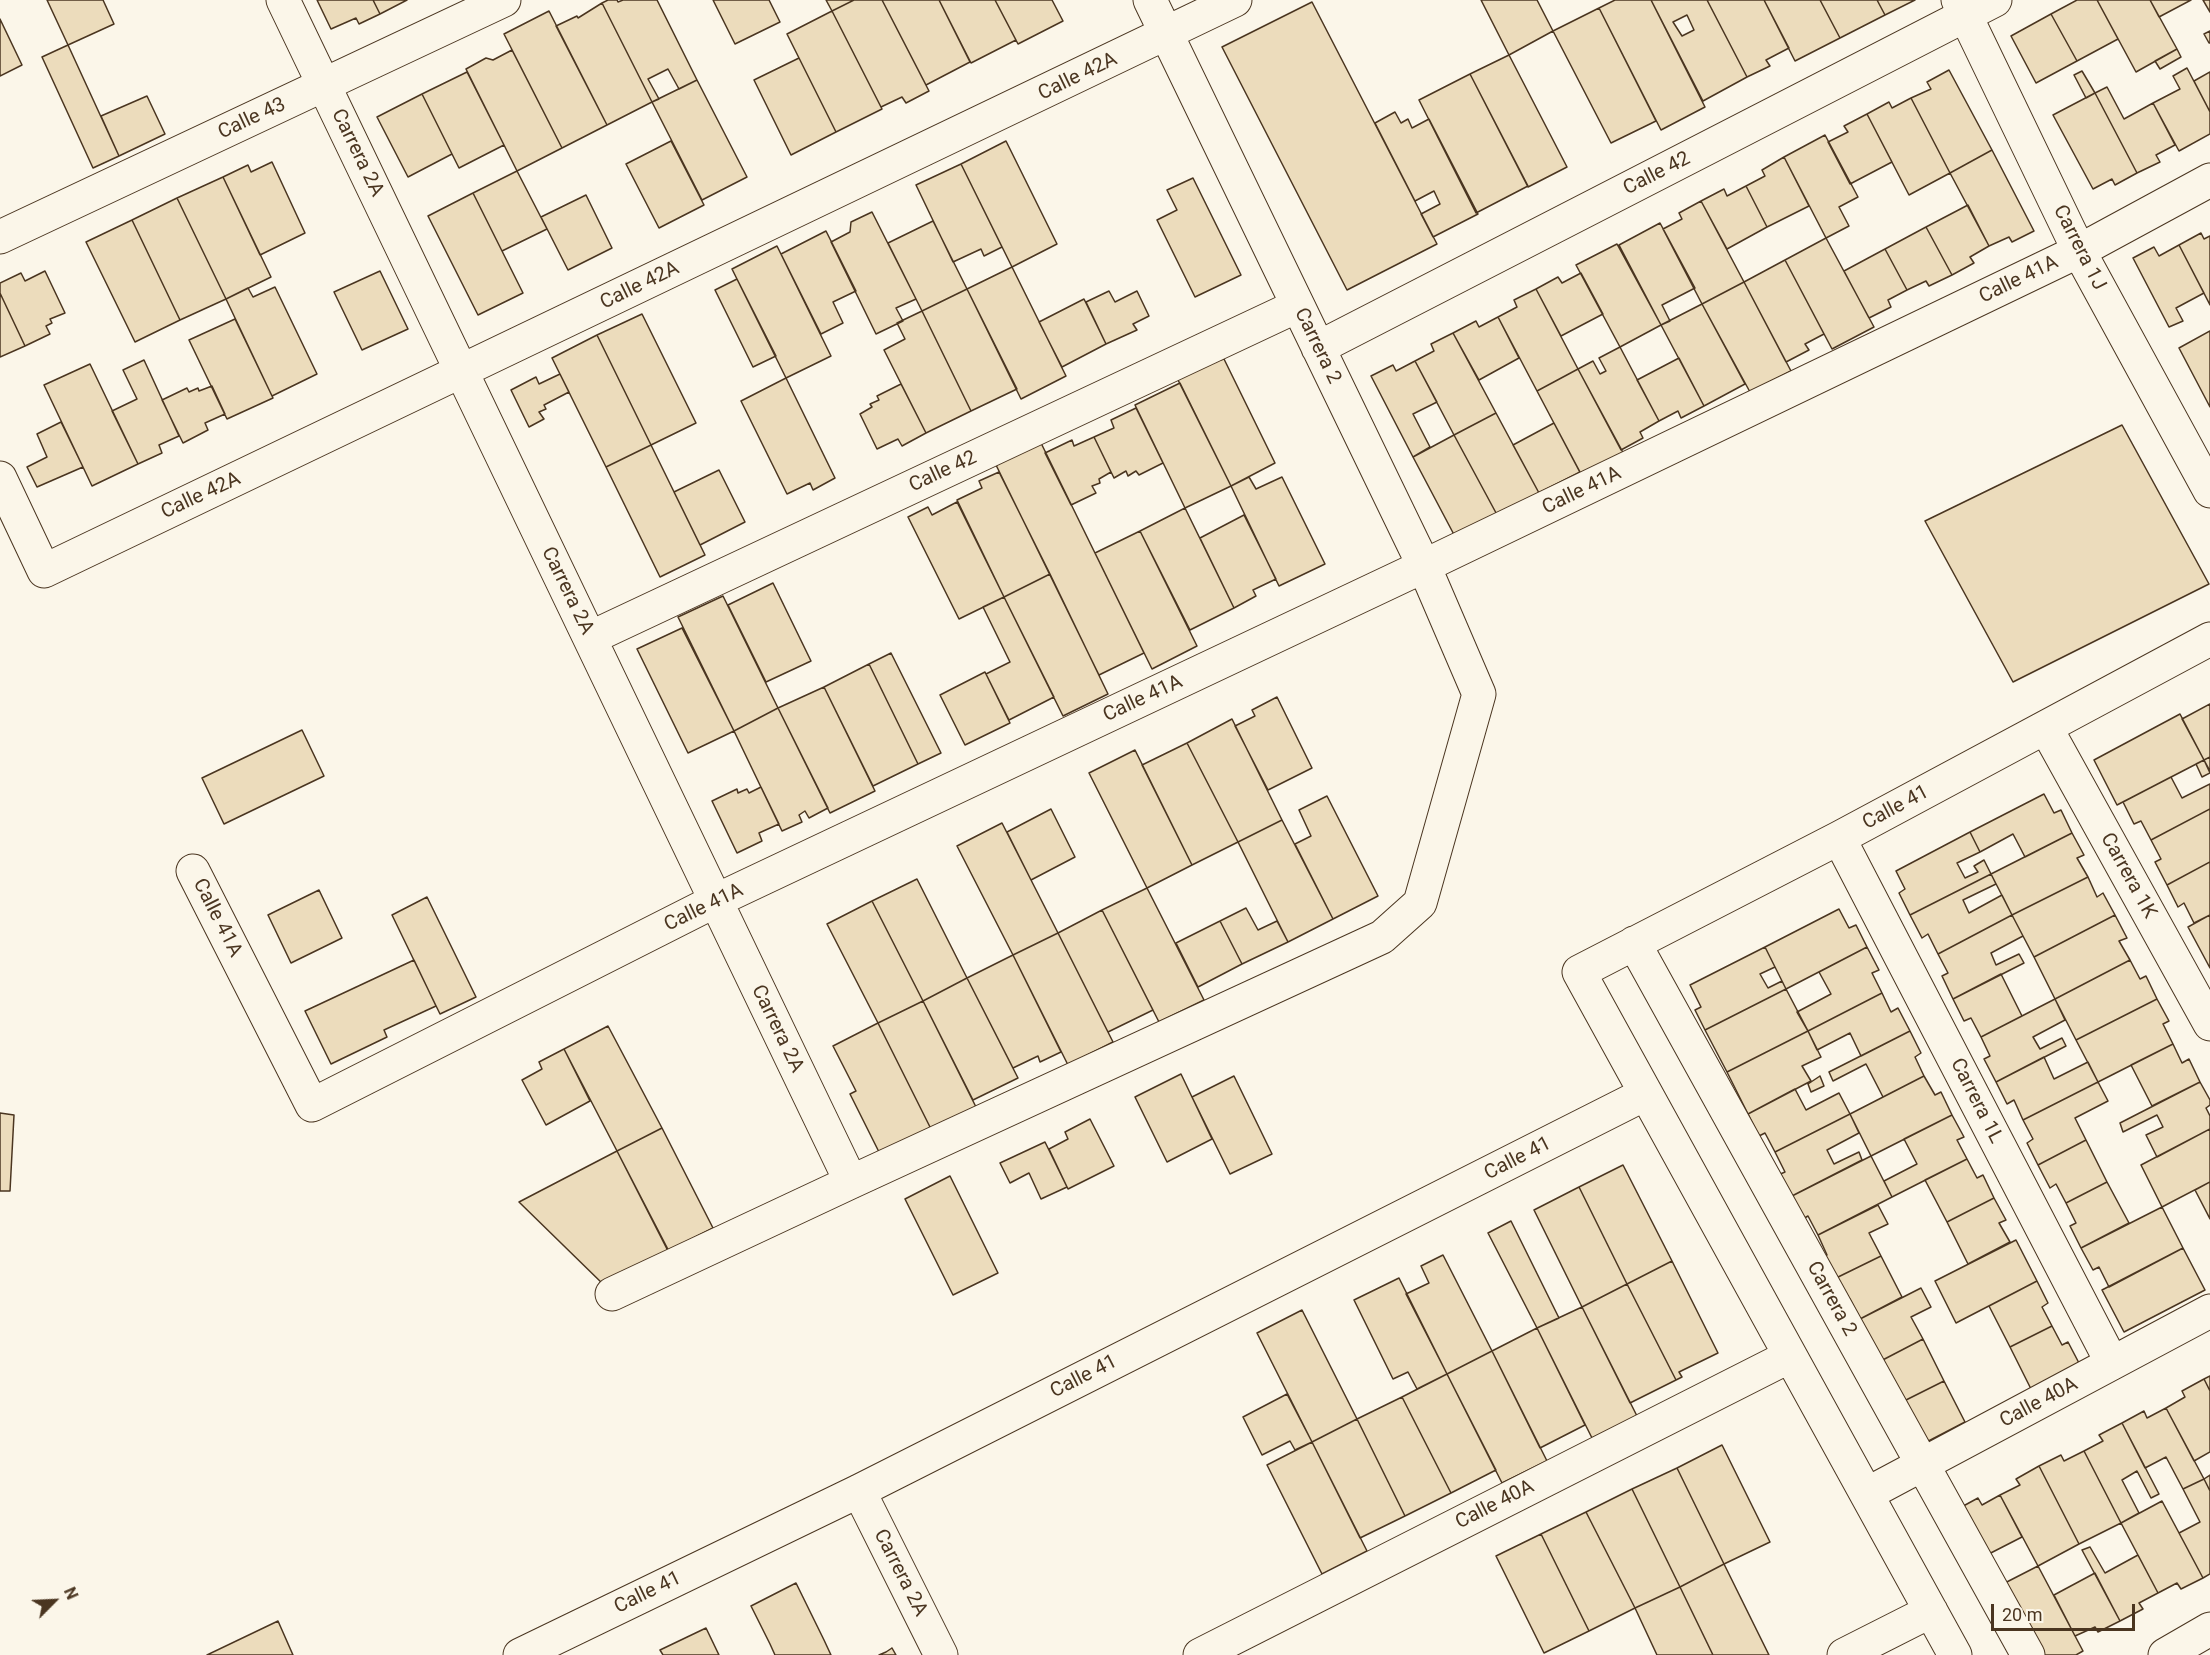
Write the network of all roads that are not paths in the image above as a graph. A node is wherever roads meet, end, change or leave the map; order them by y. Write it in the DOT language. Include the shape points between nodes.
graph roads {
  1 [pos="283,0"];
  2 [pos="504,0"];
  3 [pos="1150,0"];
  4 [pos="1235,0"];
  5 [pos="1995,0"];
  6 [pos="1961,8"];
  7 [pos="1166,34"];
  8 [pos="324,85"];
  9 [pos="2210,180"];
  10 [pos="0,237"];
  11 [pos="2079,251"];
  12 [pos="1297,306"];
  13 [pos="1318,348"];
  14 [pos="462,372"];
  15 [pos="0,478"];
  16 [pos="2207,480"];
  17 [pos="1424,566"];
  18 [pos="590,638"];
  19 [pos="2210,639"];
  20 [pos="2046,728"];
  21 [pos="1839,838"];
  22 [pos="192,871"];
  23 [pos="715,901"];
  24 [pos="1634,943"];
  25 [pos="2210,1024"];
  26 [pos="1645,1095"];
  27 [pos="851,1182"];
  28 [pos="612,1294"];
  29 [pos="2210,1311"];
  30 [pos="1790,1356"];
  31 [pos="2112,1363"];
  32 [pos="1923,1465"];
  33 [pos="859,1491"];
  34 [pos="1867,1494"];
  35 [pos="1931,1611"];
  36 [pos="520,1655"];
  37 [pos="941,1655"];
  38 [pos="1200,1655"];
  39 [pos="1844,1655"];
  40 [pos="1955,1655"];
  41 [pos="2028,1655"];
  1 -- 8 [label="street, Carrera 2A"];
  2 -- 8 [label="street, Calle 43"];
  3 -- 7 [label="street, Carrera 2"];
  4 -- 7 [label="street, Calle 42A"];
  5 -- 6 [label="street, Calle 42"];
  6 -- 11 [label="street, Carrera 1J"];
  6 -- 13 [label="street, Calle 42"];
  7 -- 12 [label="street, Carrera 2"];
  7 -- 14 [label="street, Calle 42A"];
  8 -- 10 [label="street, Calle 43"];
  8 -- 14 [label="street, Carrera 2A"];
  9 -- 11 [label="street, Calle 41A"];
  11 -- 16 [label="street, Carrera 1J"];
  11 -- 17 [label="street, Calle 41A"];
  12 -- 13 [label="street, Carrera 2"];
  12 -- 18 [label="street, Calle 42"];
  13 -- 17 [label="street, Carrera 2"];
  14 -- 15 [label="street, Calle 42A" via="44,571"];
  14 -- 18 [label="street, Carrera 2A"];
  17 -- 23 [label="street, Calle 41A"];
  17 -- 27 [label="street, Carrera 2" via="1479,694 1420,903 1382,937"];
  18 -- 23 [label="street, Carrera 2A"];
  19 -- 20 [label="street, Calle 41"];
  20 -- 21 [label="street, Calle 41"];
  20 -- 25 [label="street, Carrera 1K"];
  21 -- 24 [label="street, Calle 41"];
  21 -- 31 [label="street, Carrera 1L"];
  22 -- 23 [label="street, Calle 41A" via="312,1105"];
  23 -- 27 [label="street, Carrera 2A"];
  24 -- 26 [label="street, Calle 41" via="1579,972"];
  24 -- 32 [label="street, Carrera 2"];
  26 -- 30 [label="street"];
  26 -- 33 [label="street, Calle 41"];
  27 -- 28 [label="street"];
  29 -- 31 [label="street, Calle 40A"];
  30 -- 34 [label="street"];
  30 -- 38 [label="street, Calle 40A"];
  31 -- 32 [label="street, Calle 40A"];
  32 -- 34 [label="street, Calle 40A"];
  32 -- 41 [label="street, Carrera 2"];
  33 -- 36 [label="street, Calle 41"];
  33 -- 37 [label="street, Carrera 2A"];
  34 -- 35 [label="street"];
  35 -- 39 [label="street"];
  35 -- 40 [label="street"];
}
